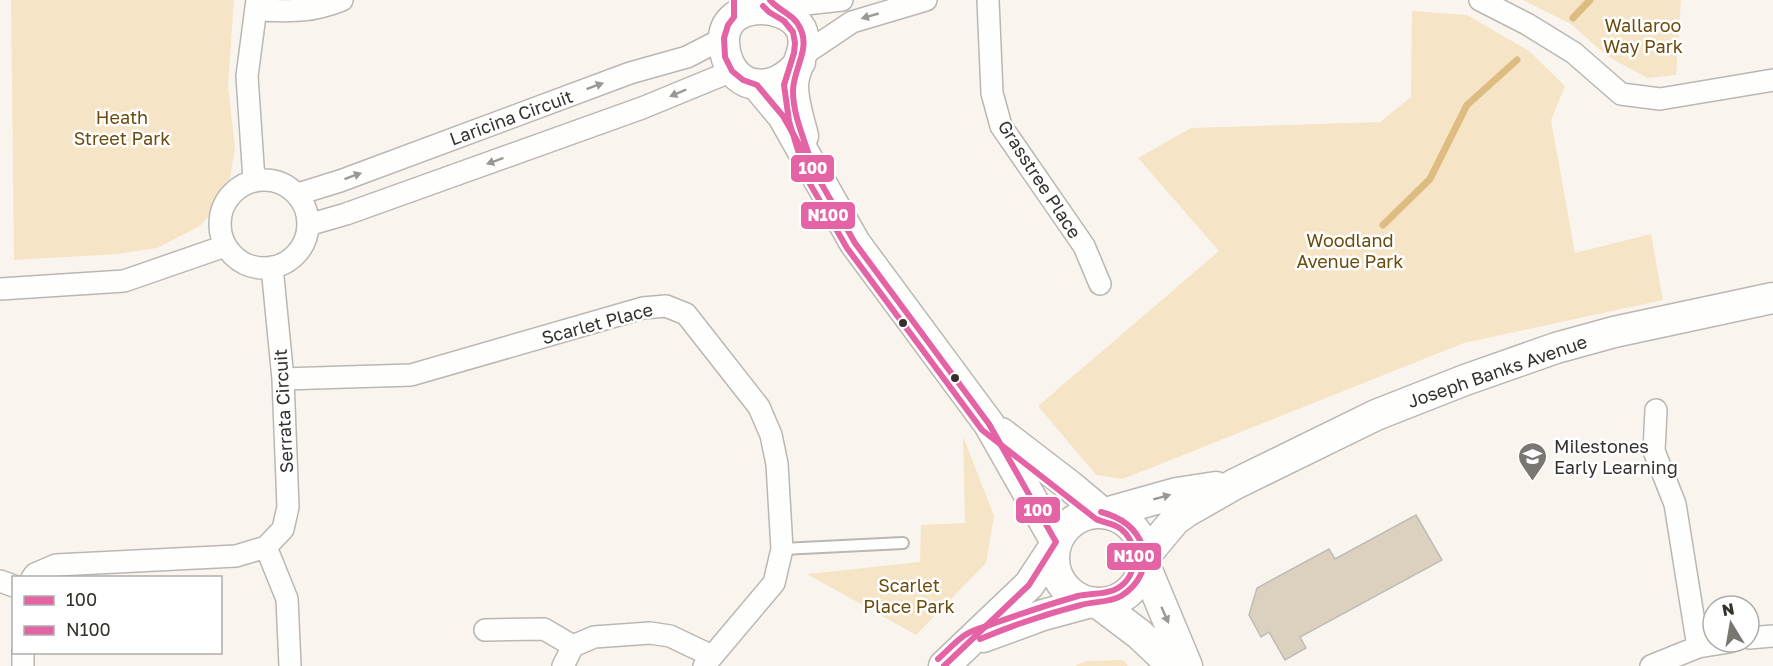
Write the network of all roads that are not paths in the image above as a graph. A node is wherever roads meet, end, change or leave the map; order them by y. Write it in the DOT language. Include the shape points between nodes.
graph roads {
  1 [pos="342,0"];
  2 [pos="842,0"];
  3 [pos="926,0"];
  4 [pos="988,0"];
  5 [pos="1480,0"];
  6 [pos="774,4"];
  7 [pos="257,5"];
  8 [pos="731,18"];
  9 [pos="802,59"];
  10 [pos="745,78"];
  11 [pos="1773,80"];
  12 [pos="814,173"];
  13 [pos="254,180"];
  14 [pos="298,194"];
  15 [pos="308,225"];
  16 [pos="225,246"];
  17 [pos="272,267"];
  18 [pos="1100,284"];
  19 [pos="0,289"];
  20 [pos="1773,298"];
  21 [pos="284,379"];
  22 [pos="1656,410"];
  23 [pos="989,424"];
  24 [pos="1235,484"];
  25 [pos="1103,513"];
  26 [pos="903,543"];
  27 [pos="1055,545"];
  28 [pos="266,547"];
  29 [pos="782,549"];
  30 [pos="1144,560"];
  31 [pos="34,576"];
  32 [pos="1095,603"];
  33 [pos="485,630"];
  34 [pos="972,642"];
  35 [pos="573,646"];
  36 [pos="1698,647"];
  37 [pos="1701,647"];
  38 [pos="708,661"];
  39 [pos="290,666"];
  40 [pos="563,666"];
  41 [pos="944,666"];
  42 [pos="1173,666"];
  43 [pos="1187,666"];
  44 [pos="1651,666"];
  1 -- 7 [label="street" via="319,9 295,12"];
  2 -- 6 [label="street"];
  3 -- 9 [label="street, one-way" via="852,22"];
  4 -- 18 [label="street, Grasstree Place" via="992,93 1001,126 1084,246"];
  5 -- 11 [label="street" via="1574,53 1621,94 1660,99"];
  6 -- 8 [label="street" via="753,6"];
  6 -- 9 [label="street" via="790,14 801,28"];
  7 -- 13 [label="street" via="247,76"];
  8 -- 10 [label="street" via="725,57"];
  14 -- 8 [label="street, Laricina Circuit, one-way" via="630,73 687,57"];
  9 -- 10 [label="street" via="792,74 779,82"];
  9 -- 12 [label="street" via="793,85"];
  10 -- 12 [label="street" via="783,116"];
  10 -- 15 [label="street, Laricina Circuit, one-way" via="642,108"];
  12 -- 23 [label="street" via="855,243"];
  13 -- 14 [label="street" via="279,182"];
  13 -- 16 [label="street" via="239,187 223,206 219,221"];
  14 -- 15 [label="street"];
  15 -- 17 [label="street" via="298,252"];
  16 -- 17 [label="street" via="242,262"];
  16 -- 19 [label="street" via="124,281"];
  17 -- 21 [label="street, Serrata Circuit"];
  20 -- 24 [label="street, Joseph Banks Avenue" via="1614,332 1505,366 1376,416"];
  21 -- 28 [label="street, Serrata Circuit" via="288,507 283,530"];
  21 -- 29 [label="street, Scarlet Place" via="411,375 643,308 666,306 687,314 759,407 771,435 777,464"];
  22 -- 36 [label="street" via="1654,451 1675,504"];
  23 -- 25 [label="street"];
  23 -- 27 [label="street"];
  25 -- 24 [label="street, Joseph Banks Avenue, one-way" via="1177,493"];
  24 -- 30 [label="street, Joseph Banks Avenue" via="1175,520"];
  25 -- 27 [label="street" via="1073,520"];
  25 -- 30 [label="street" via="1121,518 1133,528 1141,541"];
  26 -- 29 [label="lane"];
  27 -- 32 [label="street" via="1053,560 1059,580 1072,595"];
  27 -- 34 [label="street" via="1029,585"];
  28 -- 31 [label="street" via="236,556 56,565"];
  28 -- 39 [label="street" via="287,599"];
  29 -- 38 [label="street, Scarlet Place" via="774,583"];
  30 -- 32 [label="street" via="1140,576 1129,592 1111,601"];
  30 -- 43 [label="street, one-way"];
  32 -- 34 [label="street" via="1043,615"];
  32 -- 42 [label="street" via="1139,634"];
  33 -- 35 [label="street" via="544,629"];
  34 -- 41 [label="street"];
  35 -- 38 [label="street, Scarlet Place" via="594,637 650,633 670,636"];
  35 -- 40 [label="street"];
  36 -- 37 [label="street"];
  36 -- 44 [label="street"];
}
